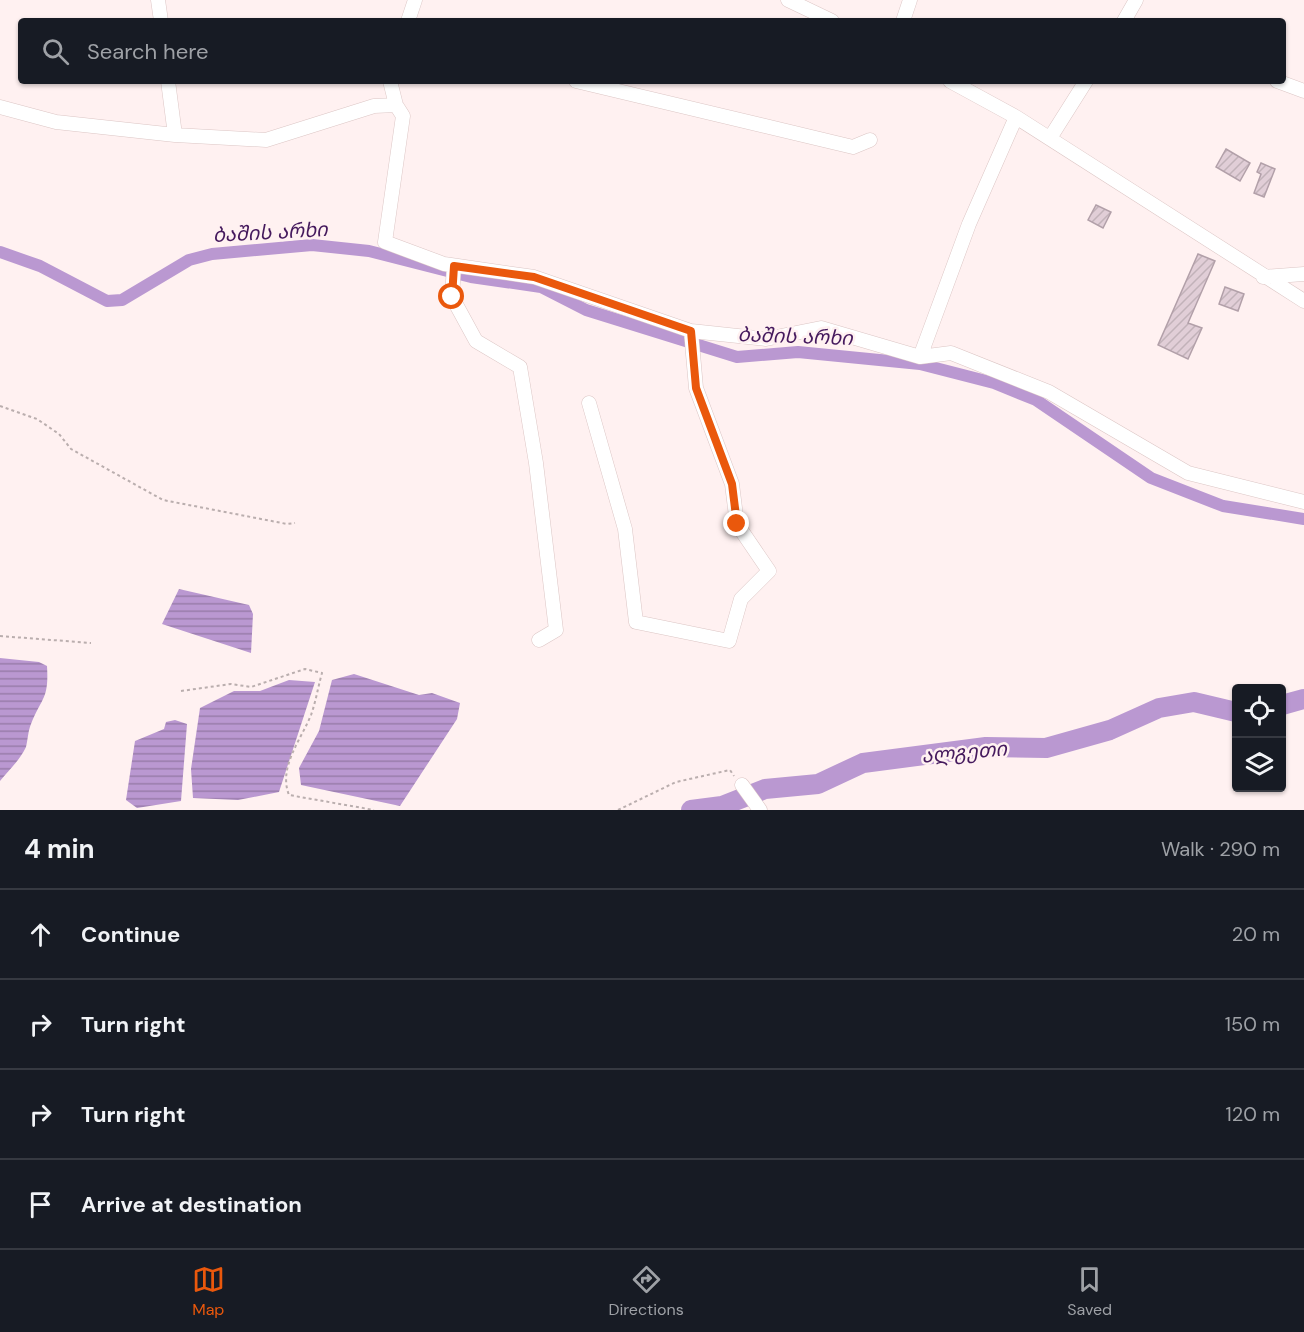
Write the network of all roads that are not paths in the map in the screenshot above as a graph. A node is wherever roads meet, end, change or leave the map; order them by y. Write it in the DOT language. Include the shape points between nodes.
graph roads {
  1 [pos="158,0"];
  2 [pos="415,0"];
  3 [pos="788,0"];
  4 [pos="910,0"];
  5 [pos="1136,0"];
  6 [pos="161,18"];
  7 [pos="409,18"];
  8 [pos="826,18"];
  9 [pos="904,18"];
  10 [pos="1129,18"];
  11 [pos="168,84"];
  12 [pos="391,84"];
  13 [pos="589,84"];
  14 [pos="956,84"];
  15 [pos="1084,84"];
  16 [pos="1285,84"];
  17 [pos="1304,91"];
  18 [pos="396,105"];
  19 [pos="0,107"];
  20 [pos="1016,117"];
  21 [pos="175,135"];
  22 [pos="1050,138"];
  23 [pos="870,140"];
  24 [pos="454,266"];
  25 [pos="1304,274"];
  26 [pos="1263,277"];
  27 [pos="1304,302"];
  28 [pos="691,331"];
  29 [pos="920,357"];
  30 [pos="589,403"];
  31 [pos="1304,502"];
  32 [pos="539,640"];
  33 [pos="742,784"];
  34 [pos="758,808"];
  1 -- 6 [label="street"];
  2 -- 7 [label="street"];
  3 -- 8 [label="street"];
  4 -- 9 [label="street"];
  5 -- 10 [label="street"];
  11 -- 21 [label="street"];
  12 -- 18 [label="street"];
  13 -- 23 [label="street" via="853,147"];
  14 -- 20 [label="street"];
  15 -- 22 [label="street"];
  16 -- 17 [label="street"];
  18 -- 21 [label="street" via="374,106 266,140"];
  18 -- 24 [label="street" via="403,116 385,242"];
  19 -- 21 [label="street" via="56,122"];
  20 -- 22 [label="street"];
  20 -- 29 [label="street" via="969,224"];
  22 -- 26 [label="street"];
  24 -- 28 [label="street" via="534,277"];
  24 -- 32 [label="street" via="452,297 476,340 520,367 556,630"];
  25 -- 26 [label="street"];
  26 -- 27 [label="street"];
  28 -- 29 [label="street" via="766,339 821,328"];
  28 -- 30 [label="street" via="696,388 732,484 737,524 769,571 741,599 729,641 636,622 626,529"];
  29 -- 31 [label="street" via="951,353 1049,392 1188,472"];
  33 -- 34 [label="street"];
}
